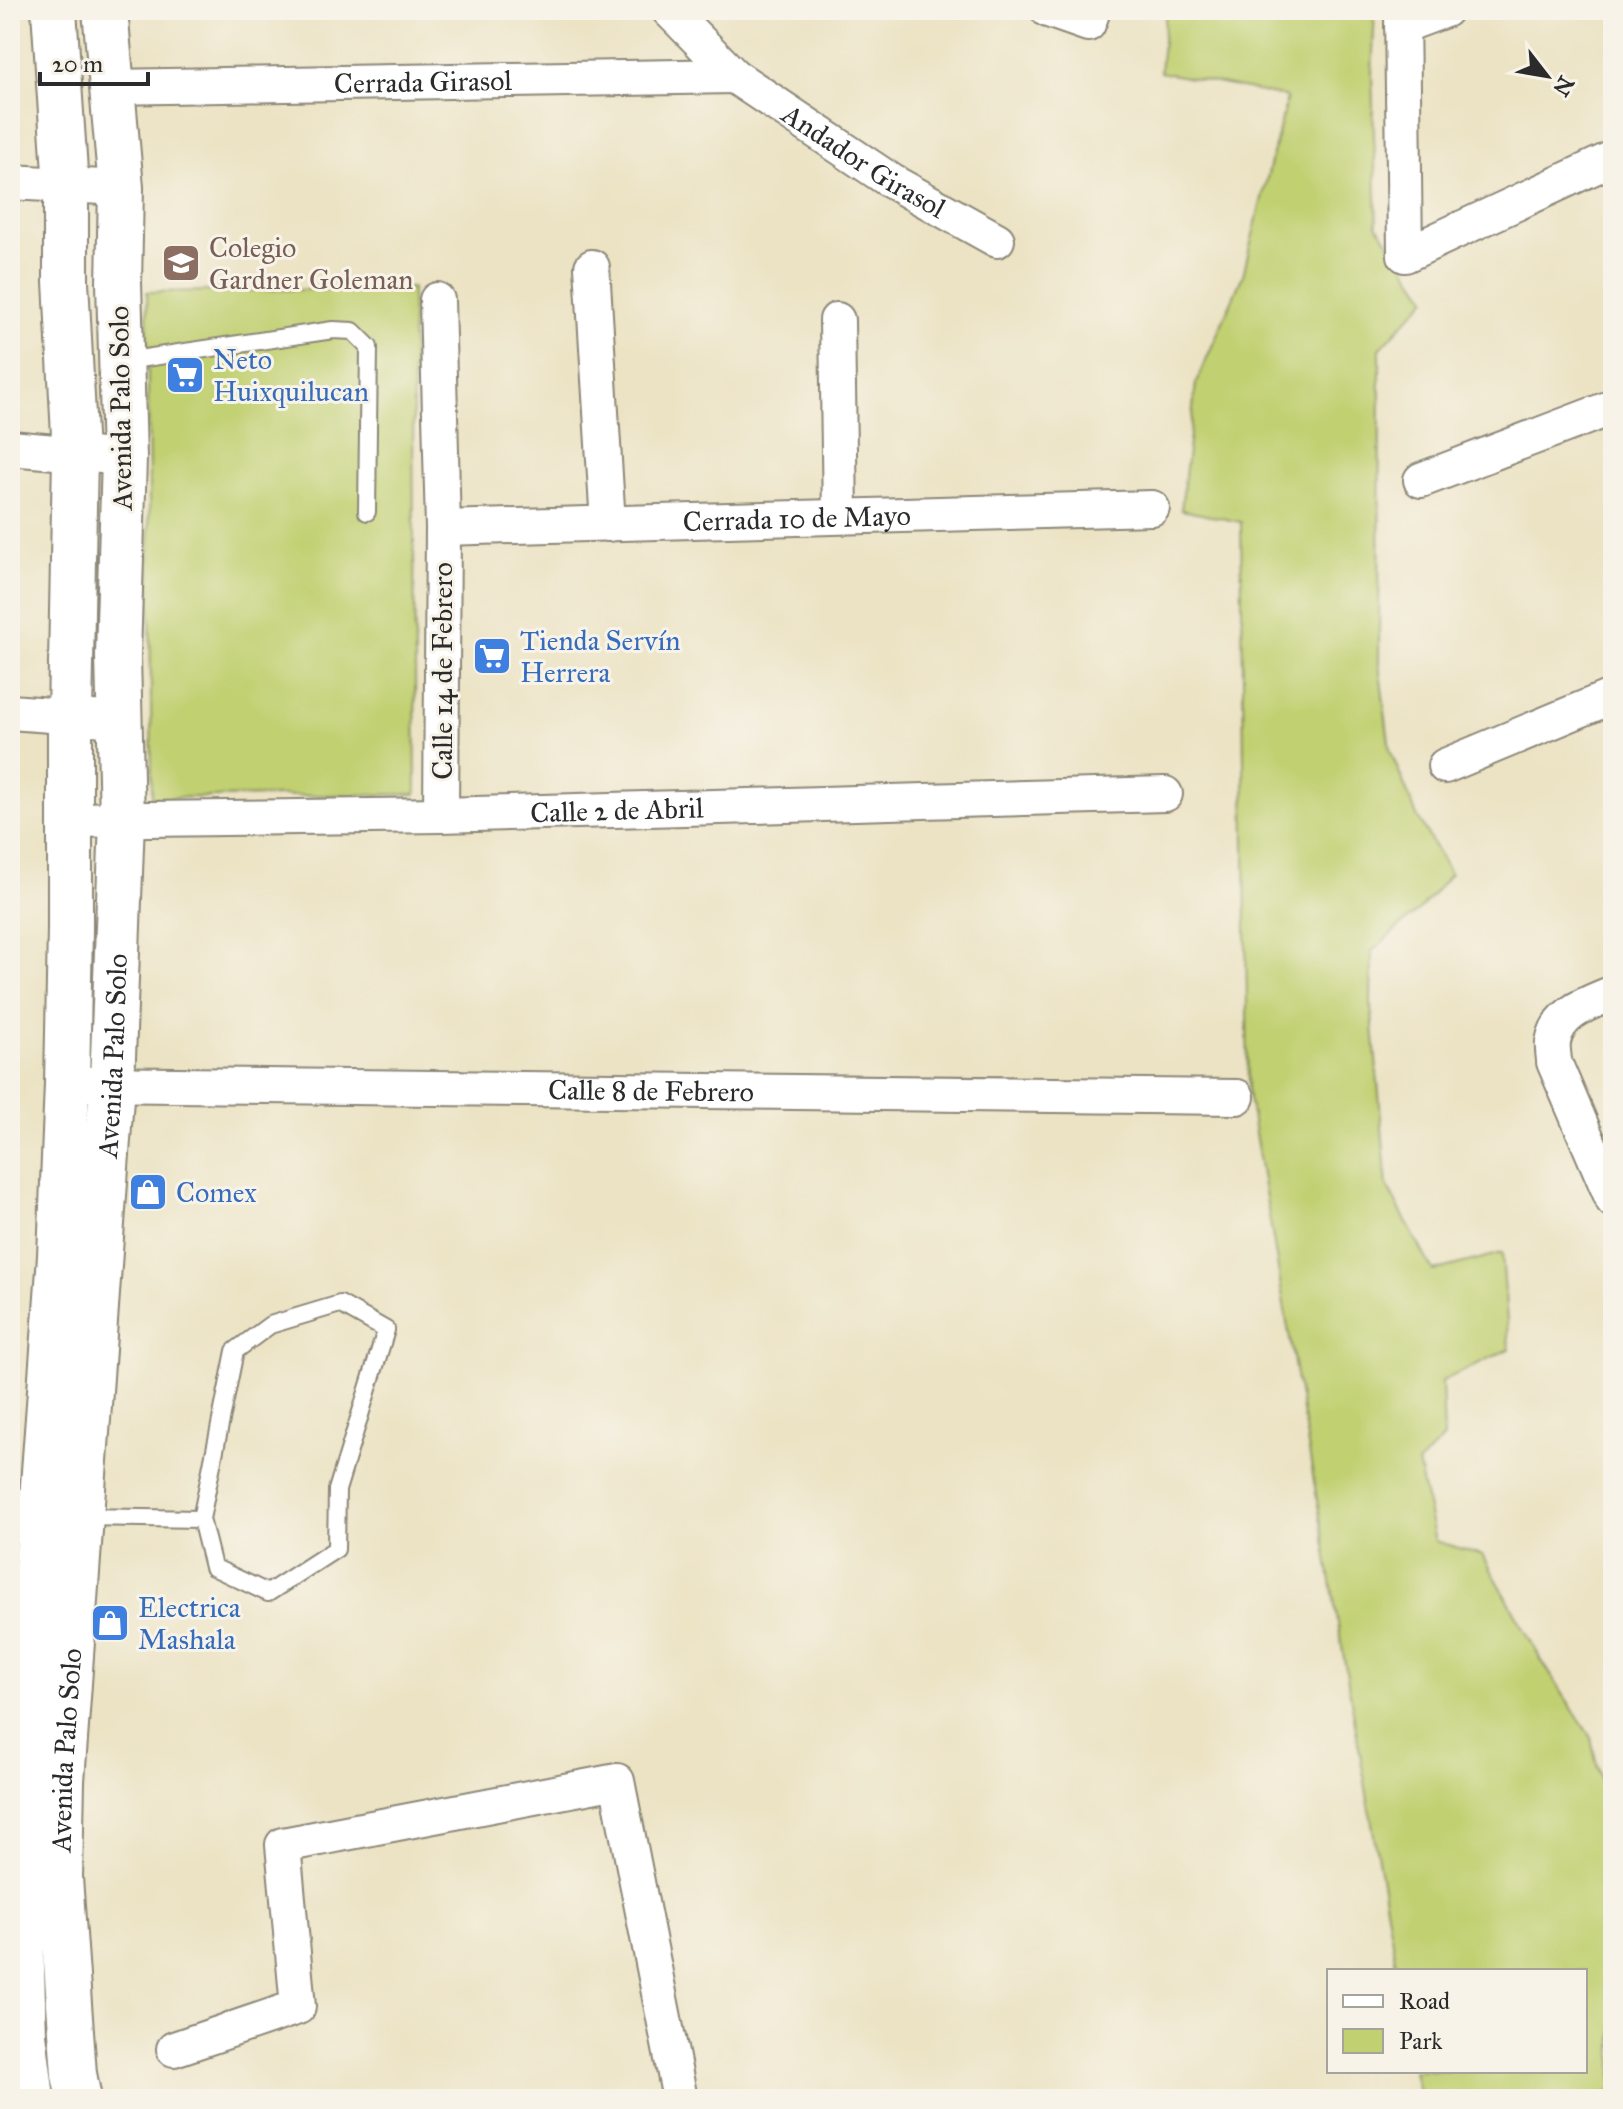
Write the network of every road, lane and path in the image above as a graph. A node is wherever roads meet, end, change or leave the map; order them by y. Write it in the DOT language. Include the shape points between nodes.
graph roads {
  1 [pos="54,10"];
  2 [pos="105,10"];
  3 [pos="669,10"];
  4 [pos="1048,10"];
  5 [pos="1445,10"];
  6 [pos="1090,17"];
  7 [pos="1402,18"];
  8 [pos="734,76"];
  9 [pos="111,87"];
  10 [pos="1613,158"];
  11 [pos="10,182"];
  12 [pos="66,186"];
  13 [pos="121,188"];
  14 [pos="997,240"];
  15 [pos="592,267"];
  16 [pos="437,300"];
  17 [pos="837,320"];
  18 [pos="121,362"];
  19 [pos="1613,407"];
  20 [pos="10,448"];
  21 [pos="75,455"];
  22 [pos="124,458"];
  23 [pos="1421,480"];
  24 [pos="1152,508"];
  25 [pos="367,512"];
  26 [pos="840,516"];
  27 [pos="608,524"];
  28 [pos="443,528"];
  29 [pos="1613,696"];
  30 [pos="10,712"];
  31 [pos="70,716"];
  32 [pos="119,720"];
  33 [pos="1445,766"];
  34 [pos="1165,794"];
  35 [pos="441,815"];
  36 [pos="71,820"];
  37 [pos="122,820"];
  38 [pos="1613,993"];
  39 [pos="67,1084"];
  40 [pos="112,1084"];
  41 [pos="1237,1097"];
  42 [pos="1613,1200"];
  43 [pos="82,1517"];
  44 [pos="201,1519"];
  45 [pos="31,1782"];
  46 [pos="174,2049"];
  47 [pos="32,2099"];
  48 [pos="79,2099"];
  49 [pos="680,2099"];
  1 -- 12 [label="main road, Avenida Palo Solo"];
  2 -- 9 [label="main road, Avenida Palo Solo"];
  3 -- 8 [label="street, Andador Girasol"];
  4 -- 6 [label="street"];
  5 -- 7 [label="street"];
  7 -- 10 [label="street" via="1405,255"];
  8 -- 9 [label="street, Cerrada Girasol"];
  8 -- 14 [label="street, Andador Girasol" via="891,181"];
  9 -- 13 [label="main road, Avenida Palo Solo"];
  11 -- 12 [label="street"];
  12 -- 13 [label="street"];
  12 -- 21 [label="main road, Avenida Palo Solo"];
  13 -- 18 [label="main road, Avenida Palo Solo"];
  15 -- 27 [label="street"];
  16 -- 28 [label="street, Calle 14 de Febrero"];
  17 -- 26 [label="street"];
  18 -- 22 [label="main road, Avenida Palo Solo"];
  18 -- 25 [label="lane" via="353,331 369,347"];
  19 -- 23 [label="street"];
  20 -- 21 [label="street"];
  21 -- 22 [label="street"];
  21 -- 31 [label="main road, Avenida Palo Solo"];
  22 -- 32 [label="main road, Avenida Palo Solo"];
  24 -- 26 [label="street, Cerrada 10 de Mayo"];
  26 -- 27 [label="street, Cerrada 10 de Mayo"];
  27 -- 28 [label="street, Cerrada 10 de Mayo"];
  28 -- 35 [label="street, Calle 14 de Febrero"];
  29 -- 33 [label="street"];
  30 -- 31 [label="street"];
  31 -- 32 [label="street"];
  31 -- 36 [label="main road, Avenida Palo Solo"];
  32 -- 37 [label="main road, Avenida Palo Solo"];
  34 -- 35 [label="street, Calle 2 de Abril"];
  35 -- 37 [label="street, Calle 2 de Abril"];
  36 -- 37 [label="street, Calle 2 de Abril"];
  36 -- 39 [label="main road, Avenida Palo Solo"];
  37 -- 40 [label="main road, Avenida Palo Solo"];
  38 -- 42 [label="street" via="1577,1007 1553,1041 1554,1062"];
  39 -- 40 [label="street, Calle 8 de Febrero"];
  39 -- 45 [label="main road, Avenida Palo Solo"];
  40 -- 41 [label="street, Calle 8 de Febrero"];
  40 -- 43 [label="main road, Avenida Palo Solo"];
  43 -- 44 [label="lane"];
  43 -- 45 [label="main road, Avenida Palo Solo"];
  44 -- 44 [label="lane" via="213,1567 268,1593 336,1549 337,1490 386,1330 340,1304 270,1325 235,1351"];
  45 -- 47 [label="main road, Avenida Palo Solo" via="19,1874 23,2021"];
  45 -- 48 [label="main road, Avenida Palo Solo" via="60,1878"];
  46 -- 49 [label="street" via="298,2007 283,1845 617,1781"];
}
